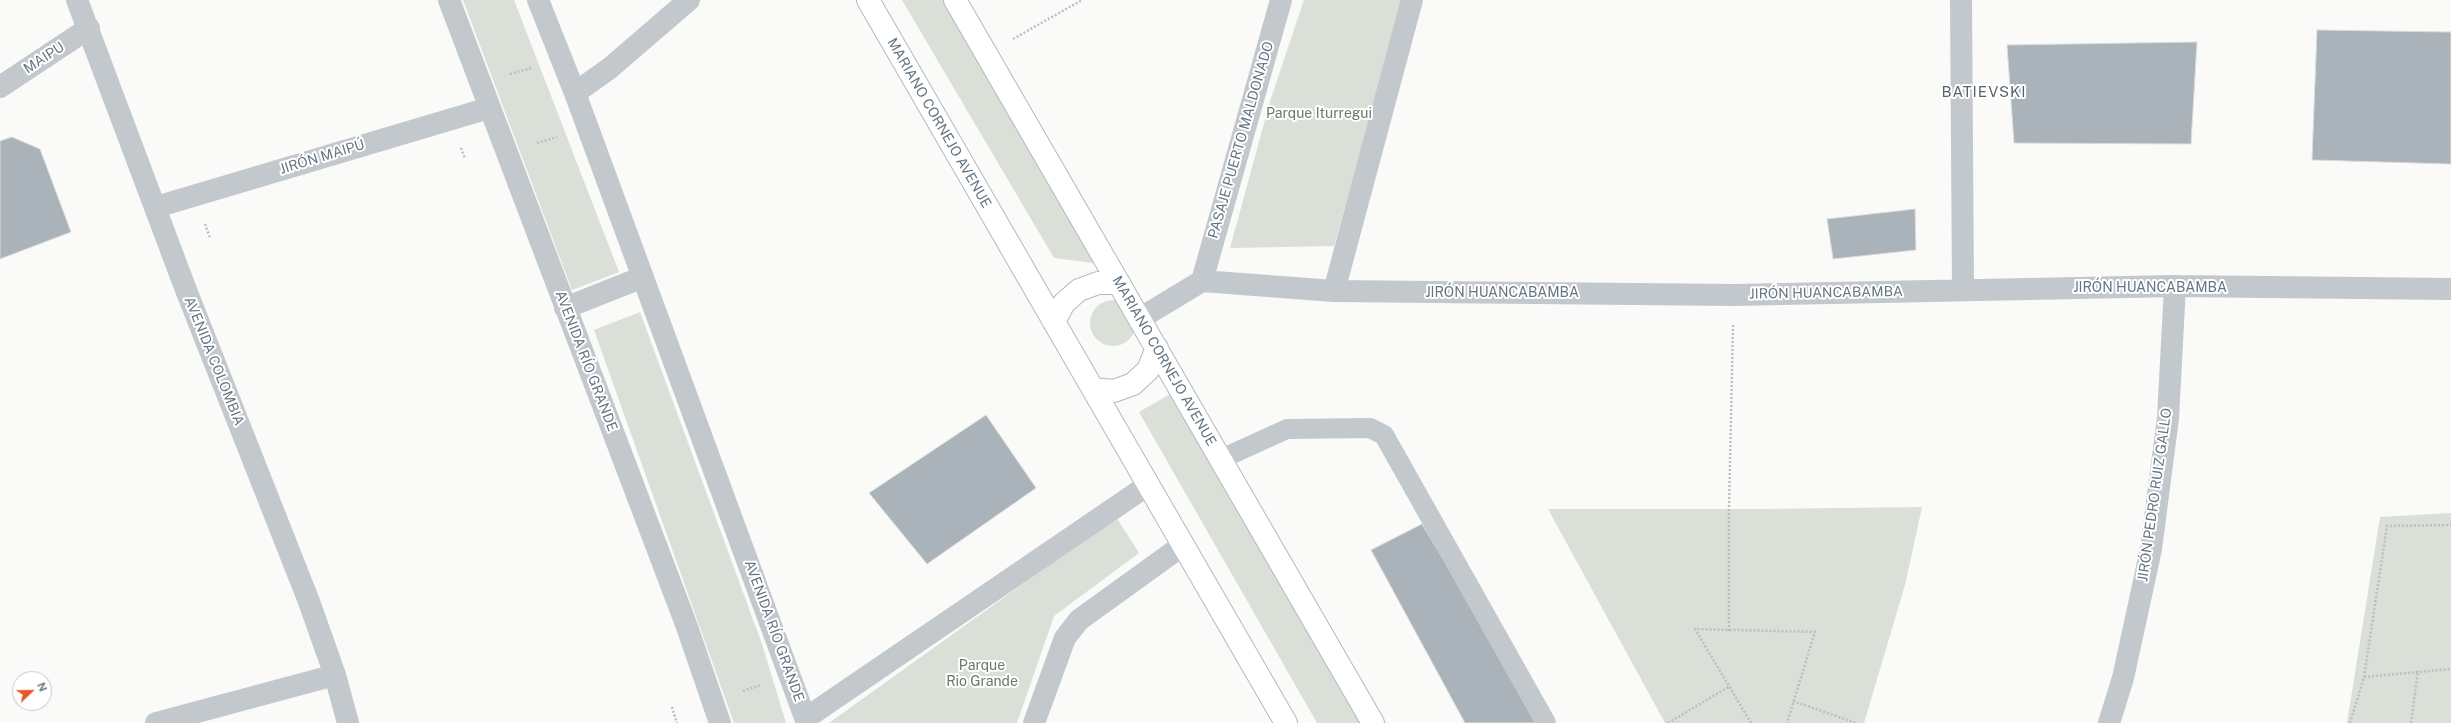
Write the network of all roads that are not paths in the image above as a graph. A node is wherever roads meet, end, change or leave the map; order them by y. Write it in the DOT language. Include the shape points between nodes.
graph roads {
  1 [pos="77,0"];
  2 [pos="449,0"];
  3 [pos="538,0"];
  4 [pos="689,0"];
  5 [pos="868,0"];
  6 [pos="955,0"];
  7 [pos="1281,0"];
  8 [pos="1412,0"];
  9 [pos="1961,0"];
  10 [pos="89,28"];
  11 [pos="0,87"];
  12 [pos="575,93"];
  13 [pos="488,108"];
  14 [pos="156,207"];
  15 [pos="643,277"];
  16 [pos="1202,281"];
  17 [pos="1119,283"];
  18 [pos="2175,286"];
  19 [pos="2451,289"];
  20 [pos="1963,290"];
  21 [pos="1334,291"];
  22 [pos="566,308"];
  23 [pos="1139,319"];
  24 [pos="1054,322"];
  25 [pos="1157,348"];
  26 [pos="1093,389"];
  27 [pos="1221,460"];
  28 [pos="1148,485"];
  29 [pos="1183,545"];
  30 [pos="335,675"];
  31 [pos="806,720"];
  32 [pos="156,723"];
  33 [pos="348,723"];
  34 [pos="720,723"];
  35 [pos="1034,723"];
  36 [pos="1286,723"];
  37 [pos="1373,723"];
  38 [pos="1546,723"];
  39 [pos="2109,723"];
  1 -- 10 [label="street, AVENIDA COLOMBIA"];
  2 -- 13 [label="street, AVENIDA RÍO GRANDE"];
  3 -- 12 [label="street, AVENIDA RÍO GRANDE"];
  4 -- 12 [label="street" via="610,68"];
  5 -- 24 [label="main road, MARIANO CORNEJO AVENUE"];
  6 -- 17 [label="main road, MARIANO CORNEJO AVENUE"];
  7 -- 16 [label="street, PASAJE PUERTO MALDONADO"];
  8 -- 21 [label="street"];
  9 -- 20 [label="street"];
  10 -- 11 [label="street, MAIPU"];
  10 -- 14 [label="street, AVENIDA COLOMBIA"];
  12 -- 15 [label="street, AVENIDA RÍO GRANDE"];
  13 -- 14 [label="street, JIRÓN MAIPÚ"];
  13 -- 22 [label="street, AVENIDA RÍO GRANDE"];
  14 -- 30 [label="street, AVENIDA COLOMBIA"];
  15 -- 22 [label="street"];
  15 -- 31 [label="street, AVENIDA RÍO GRANDE"];
  16 -- 21 [label="street, JIRÓN HUANCABAMBA"];
  16 -- 23 [label="street"];
  17 -- 23 [label="main road, MARIANO CORNEJO AVENUE"];
  17 -- 24 [label="main road" via="1098,283 1079,290 1064,303"];
  18 -- 19 [label="street, JIRÓN HUANCABAMBA"];
  18 -- 20 [label="street, JIRÓN HUANCABAMBA"];
  18 -- 39 [label="street, JIRÓN PEDRO RUIZ GALLO" via="2168,418 2151,549 2123,678"];
  20 -- 21 [label="street, JIRÓN HUANCABAMBA" via="1734,295"];
  22 -- 34 [label="street, AVENIDA RÍO GRANDE" via="686,624"];
  23 -- 25 [label="main road, MARIANO CORNEJO AVENUE"];
  24 -- 26 [label="main road, MARIANO CORNEJO AVENUE"];
  25 -- 26 [label="main road" via="1148,370 1133,384 1114,391"];
  25 -- 27 [label="main road, MARIANO CORNEJO AVENUE"];
  26 -- 28 [label="main road, MARIANO CORNEJO AVENUE"];
  27 -- 37 [label="main road, MARIANO CORNEJO AVENUE"];
  27 -- 38 [label="lane" via="1287,429 1370,428 1384,435"];
  28 -- 29 [label="main road, MARIANO CORNEJO AVENUE"];
  28 -- 31 [label="street"];
  29 -- 35 [label="street" via="1079,620 1065,638"];
  29 -- 36 [label="main road, MARIANO CORNEJO AVENUE"];
  30 -- 32 [label="street"];
  30 -- 33 [label="street, AVENIDA COLOMBIA"];
}
